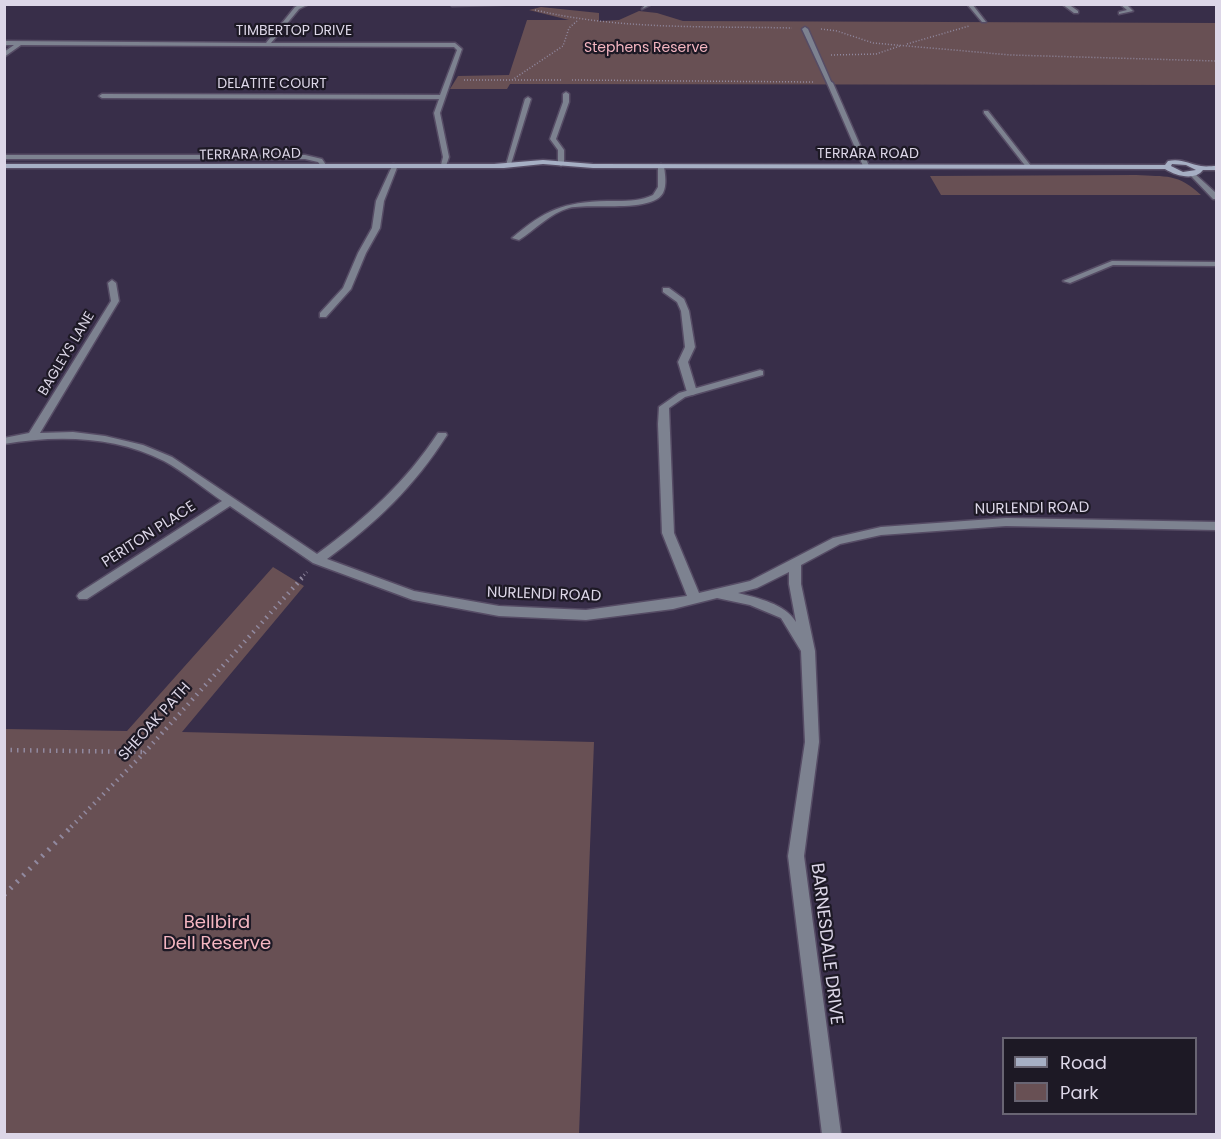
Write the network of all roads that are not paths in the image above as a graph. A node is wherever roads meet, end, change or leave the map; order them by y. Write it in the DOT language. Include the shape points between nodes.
graph roads {
  1 [pos="307,4"];
  2 [pos="452,4"];
  3 [pos="650,4"];
  4 [pos="969,4"];
  5 [pos="1064,4"];
  6 [pos="1122,4"];
  7 [pos="523,5"];
  8 [pos="644,8"];
  9 [pos="1076,12"];
  10 [pos="1121,13"];
  11 [pos="984,21"];
  12 [pos="805,29"];
  13 [pos="4,43"];
  14 [pos="20,43"];
  15 [pos="268,43"];
  16 [pos="4,55"];
  17 [pos="566,94"];
  18 [pos="102,96"];
  19 [pos="441,97"];
  20 [pos="528,99"];
  21 [pos="986,112"];
  22 [pos="4,157"];
  23 [pos="323,165"];
  24 [pos="394,165"];
  25 [pos="444,165"];
  26 [pos="507,165"];
  27 [pos="561,165"];
  28 [pos="4,166"];
  29 [pos="661,166"];
  30 [pos="866,166"];
  31 [pos="1029,166"];
  32 [pos="1167,167"];
  33 [pos="1216,168"];
  34 [pos="1195,171"];
  35 [pos="1216,197"];
  36 [pos="516,238"];
  37 [pos="1216,264"];
  38 [pos="1067,282"];
  39 [pos="112,284"];
  40 [pos="666,290"];
  41 [pos="323,315"];
  42 [pos="760,373"];
  43 [pos="692,393"];
  44 [pos="442,435"];
  45 [pos="33,436"];
  46 [pos="4,441"];
  47 [pos="231,500"];
  48 [pos="1216,526"];
  49 [pos="317,560"];
  50 [pos="795,564"];
  51 [pos="713,593"];
  52 [pos="83,596"];
  53 [pos="694,597"];
  54 [pos="808,651"];
  55 [pos="831,1134"];
  1 -- 15 [label="street" via="297,8"];
  2 -- 7 [label="street"];
  3 -- 8 [label="street"];
  4 -- 11 [label="street"];
  5 -- 9 [label="street"];
  6 -- 10 [label="street" via="1131,11"];
  12 -- 30 [label="street"];
  13 -- 14 [label="street, TIMBERTOP DRIVE"];
  14 -- 15 [label="street, TIMBERTOP DRIVE"];
  14 -- 16 [label="street"];
  15 -- 19 [label="street, TIMBERTOP DRIVE" via="455,45 460,50"];
  17 -- 27 [label="street" via="553,139 561,150"];
  18 -- 19 [label="street, DELATITE COURT"];
  19 -- 25 [label="street, TIMBERTOP DRIVE" via="437,113 446,157"];
  20 -- 26 [label="street"];
  21 -- 31 [label="street"];
  22 -- 23 [label="street" via="305,157 320,160"];
  23 -- 24 [label="main road, TERRARA ROAD"];
  23 -- 28 [label="main road, TERRARA ROAD"];
  24 -- 25 [label="main road, TERRARA ROAD"];
  24 -- 41 [label="street" via="380,201 376,228 347,289"];
  25 -- 26 [label="main road, TERRARA ROAD"];
  26 -- 27 [label="main road, TERRARA ROAD"];
  27 -- 29 [label="main road, TERRARA ROAD"];
  29 -- 30 [label="main road, TERRARA ROAD"];
  29 -- 36 [label="street" via="662,189 656,197 644,202 566,206"];
  30 -- 31 [label="main road, TERRARA ROAD"];
  31 -- 32 [label="main road, TERRARA ROAD"];
  32 -- 34 [label="main road" via="1178,173"];
  32 -- 34 [label="main road" via="1167,163 1179,162"];
  33 -- 34 [label="main road"];
  34 -- 35 [label="street"];
  37 -- 38 [label="street" via="1112,263"];
  39 -- 45 [label="street, BAGLEYS LANE" via="115,301"];
  40 -- 43 [label="street" via="681,301 685,310 690,347 683,362"];
  42 -- 43 [label="street"];
  43 -- 53 [label="street" via="664,407 663,424 668,533"];
  44 -- 49 [label="street" via="424,465 395,499"];
  45 -- 46 [label="street, NURLENDI ROAD"];
  45 -- 47 [label="street, NURLENDI ROAD" via="73,435 139,447 168,459"];
  47 -- 49 [label="street, NURLENDI ROAD"];
  47 -- 52 [label="street, PERITON PLACE"];
  48 -- 50 [label="street, NURLENDI ROAD" via="1006,522 881,531 837,541"];
  49 -- 53 [label="street, NURLENDI ROAD" via="413,595 499,611 586,615 648,609"];
  50 -- 51 [label="street, NURLENDI ROAD" via="753,585"];
  50 -- 54 [label="street, BARNESDALE DRIVE"];
  51 -- 53 [label="street, NURLENDI ROAD"];
  51 -- 54 [label="street" via="752,601 785,615"];
  54 -- 55 [label="street, BARNESDALE DRIVE" via="812,742 795,856"];
}
